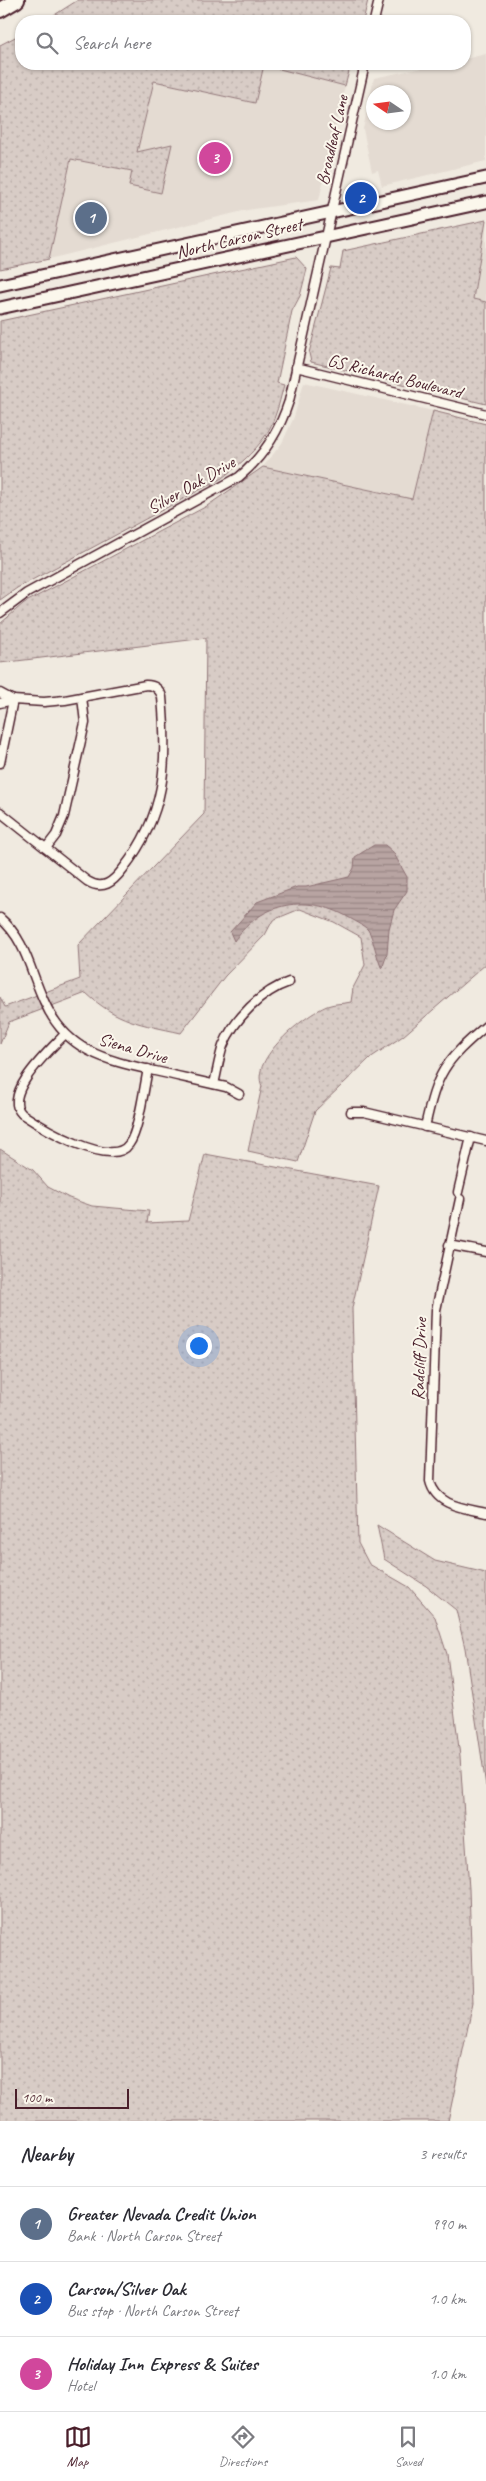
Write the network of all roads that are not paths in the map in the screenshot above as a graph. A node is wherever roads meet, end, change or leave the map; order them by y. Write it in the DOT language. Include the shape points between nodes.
graph roads {
  1 [pos="17,0"];
  2 [pos="379,0"];
  3 [pos="0,10"];
  4 [pos="375,15"];
  5 [pos="364,70"];
  6 [pos="486,178"];
  7 [pos="486,202"];
  8 [pos="329,218"];
  9 [pos="325,236"];
  10 [pos="0,284"];
  11 [pos="0,308"];
  12 [pos="296,367"];
  13 [pos="486,414"];
  14 [pos="0,613"];
  15 [pos="0,693"];
  16 [pos="82,697"];
  17 [pos="12,700"];
  18 [pos="0,703"];
  19 [pos="0,762"];
  20 [pos="0,812"];
  21 [pos="46,848"];
  22 [pos="0,918"];
  23 [pos="288,982"];
  24 [pos="486,1026"];
  25 [pos="65,1034"];
  26 [pos="148,1069"];
  27 [pos="214,1084"];
  28 [pos="240,1094"];
  29 [pos="351,1112"];
  30 [pos="425,1127"];
  31 [pos="471,1137"];
  32 [pos="486,1141"];
  33 [pos="449,1245"];
  34 [pos="486,1252"];
  35 [pos="486,1512"];
  1 -- 3 [label="highway"];
  2 -- 4 [label="street"];
  5 -- 8 [label="street, Broadleaf Lane"];
  6 -- 8 [label="main road, North Carson Street"];
  7 -- 9 [label="main road, North Carson Street"];
  8 -- 9 [label="street, Silver Oak Drive"];
  8 -- 10 [label="main road, North Carson Street"];
  9 -- 11 [label="main road, North Carson Street"];
  9 -- 12 [label="street, Silver Oak Drive"];
  12 -- 13 [label="street, GS Richards Boulevard"];
  12 -- 14 [label="street, Silver Oak Drive" via="283,418 252,466 221,487 27,593"];
  15 -- 17 [label="street"];
  16 -- 17 [label="street" via="44,702"];
  16 -- 21 [label="street" via="84,723 64,816"];
  16 -- 21 [label="street" via="146,684 159,690 166,749 161,792 154,818 142,841 117,877 108,884 91,883"];
  17 -- 18 [label="street"];
  17 -- 19 [label="street"];
  20 -- 21 [label="street"];
  22 -- 25 [label="street, Siena Drive" via="23,947 43,1001"];
  23 -- 27 [label="street" via="274,987 236,1024 224,1046"];
  24 -- 30 [label="street" via="456,1051 442,1070"];
  25 -- 26 [label="street, Siena Drive" via="103,1059"];
  25 -- 26 [label="street" via="23,1082 15,1102 22,1114 65,1139 116,1153 126,1148 133,1136"];
  26 -- 27 [label="street, Siena Drive"];
  27 -- 28 [label="street, Siena Drive"];
  29 -- 30 [label="street" via="364,1112"];
  30 -- 31 [label="street"];
  31 -- 32 [label="street"];
  31 -- 33 [label="street, Radcliff Drive"];
  33 -- 34 [label="street"];
  33 -- 35 [label="street, Radcliff Drive" via="436,1310 430,1480 438,1498"];
}
